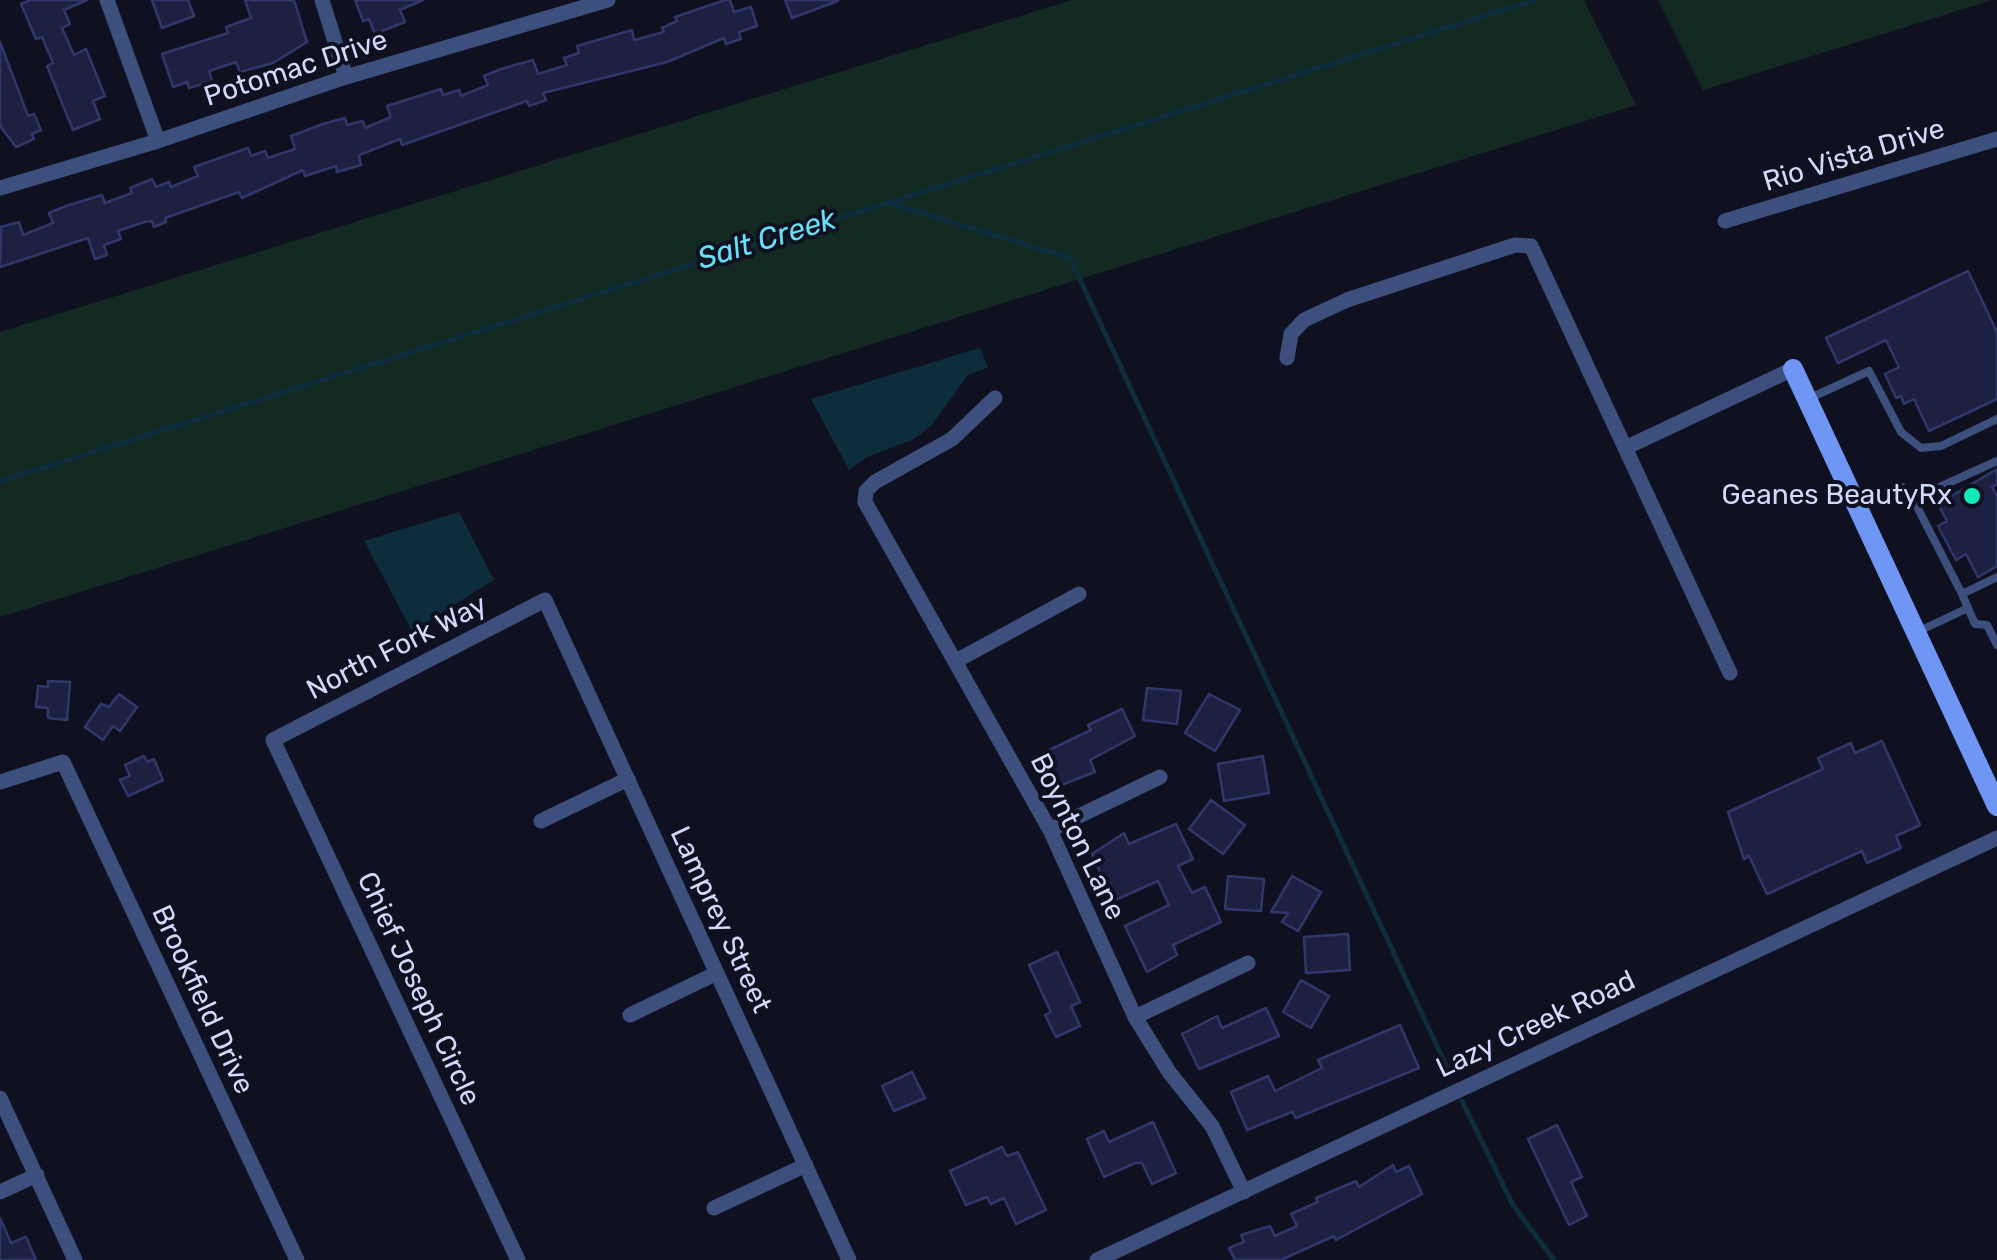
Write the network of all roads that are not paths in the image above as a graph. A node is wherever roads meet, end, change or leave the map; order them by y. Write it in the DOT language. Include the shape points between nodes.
graph roads {
  1 [pos="108,0"];
  2 [pos="322,0"];
  3 [pos="608,0"];
  4 [pos="552,8"];
  5 [pos="346,76"];
  6 [pos="1997,139"];
  7 [pos="158,142"];
  8 [pos="0,188"];
  9 [pos="1725,221"];
  10 [pos="1287,358"];
  11 [pos="1794,369"];
  12 [pos="995,398"];
  13 [pos="1808,399"];
  14 [pos="1997,418"];
  15 [pos="1625,448"];
  16 [pos="1997,462"];
  17 [pos="1913,500"];
  18 [pos="1858,508"];
  19 [pos="1997,578"];
  20 [pos="1079,594"];
  21 [pos="1962,594"];
  22 [pos="545,600"];
  23 [pos="1968,608"];
  24 [pos="1916,632"];
  25 [pos="1997,645"];
  26 [pos="956,662"];
  27 [pos="1730,673"];
  28 [pos="273,740"];
  29 [pos="1160,777"];
  30 [pos="628,779"];
  31 [pos="0,782"];
  32 [pos="1994,792"];
  33 [pos="540,821"];
  34 [pos="1050,830"];
  35 [pos="1997,838"];
  36 [pos="1248,963"];
  37 [pos="717,974"];
  38 [pos="630,1016"];
  39 [pos="1135,1016"];
  40 [pos="0,1098"];
  41 [pos="806,1166"];
  42 [pos="36,1175"];
  43 [pos="0,1192"];
  44 [pos="1244,1192"];
  45 [pos="714,1208"];
  46 [pos="1108,1258"];
  47 [pos="75,1260"];
  48 [pos="296,1260"];
  49 [pos="518,1260"];
  50 [pos="850,1260"];
  1 -- 7 [label="street"];
  2 -- 5 [label="street"];
  3 -- 4 [label="street, Potomac Drive"];
  4 -- 5 [label="street, Potomac Drive"];
  5 -- 7 [label="street, Potomac Drive"];
  6 -- 9 [label="street, Rio Vista Drive"];
  7 -- 8 [label="street, Potomac Drive"];
  10 -- 15 [label="street" via="1291,334 1304,320 1388,283 1531,246"];
  11 -- 13 [label="street"];
  11 -- 15 [label="street"];
  12 -- 26 [label="street, Boynton Lane" via="952,439 866,491 866,502"];
  13 -- 14 [label="lane" via="1869,371 1902,432 1921,448 1941,446"];
  13 -- 18 [label="street"];
  15 -- 27 [label="street"];
  16 -- 17 [label="lane"];
  17 -- 18 [label="lane" via="1902,486"];
  17 -- 21 [label="lane"];
  18 -- 24 [label="street"];
  19 -- 21 [label="lane"];
  20 -- 26 [label="street"];
  21 -- 23 [label="lane"];
  22 -- 28 [label="street, North Fork Way"];
  22 -- 30 [label="street, Lamprey Street"];
  23 -- 24 [label="lane"];
  23 -- 25 [label="lane"];
  24 -- 32 [label="street"];
  26 -- 34 [label="street, Boynton Lane"];
  28 -- 49 [label="street, Chief Joseph Circle"];
  29 -- 34 [label="street"];
  30 -- 33 [label="street"];
  30 -- 37 [label="street, Lamprey Street"];
  31 -- 48 [label="street, Brookfield Drive" via="63,762"];
  34 -- 39 [label="street, Boynton Lane"];
  35 -- 44 [label="street, Lazy Creek Road"];
  36 -- 39 [label="street"];
  37 -- 38 [label="street"];
  37 -- 41 [label="street, Lamprey Street"];
  39 -- 44 [label="street, Boynton Lane" via="1212,1126"];
  40 -- 42 [label="street"];
  41 -- 45 [label="street"];
  41 -- 50 [label="street, Lamprey Street"];
  42 -- 43 [label="street"];
  42 -- 47 [label="street"];
  44 -- 46 [label="street, Lazy Creek Road"];
}
